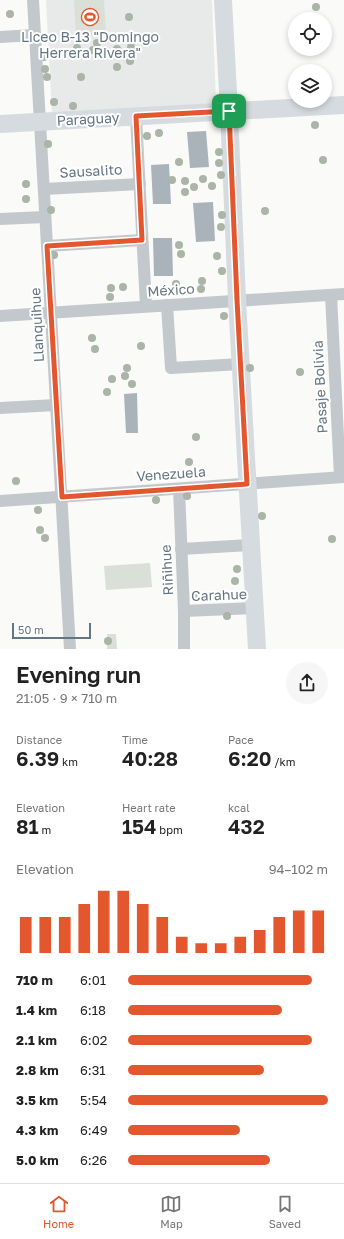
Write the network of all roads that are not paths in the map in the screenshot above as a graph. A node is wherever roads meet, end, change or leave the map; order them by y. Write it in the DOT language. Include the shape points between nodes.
graph roads {
  1 [pos="33,0"];
  2 [pos="223,0"];
  3 [pos="35,35"];
  4 [pos="0,37"];
  5 [pos="344,104"];
  6 [pos="229,111"];
  7 [pos="136,116"];
  8 [pos="40,122"];
  9 [pos="0,124"];
  10 [pos="140,184"];
  11 [pos="44,189"];
  12 [pos="46,217"];
  13 [pos="0,219"];
  14 [pos="142,240"];
  15 [pos="47,246"];
  16 [pos="330,294"];
  17 [pos="344,294"];
  18 [pos="237,300"];
  19 [pos="167,305"];
  20 [pos="146,306"];
  21 [pos="51,313"];
  22 [pos="0,316"];
  23 [pos="241,364"];
  24 [pos="56,405"];
  25 [pos="0,408"];
  26 [pos="342,477"];
  27 [pos="247,484"];
  28 [pos="178,489"];
  29 [pos="62,497"];
  30 [pos="0,501"];
  31 [pos="250,545"];
  32 [pos="181,549"];
  33 [pos="254,608"];
  34 [pos="184,611"];
  35 [pos="70,649"];
  36 [pos="184,649"];
  37 [pos="257,649"];
  1 -- 3 [label="street, Llanquihue"];
  2 -- 6 [label="street"];
  3 -- 4 [label="street"];
  3 -- 8 [label="street, Llanquihue"];
  5 -- 6 [label="street, Paraguay"];
  6 -- 7 [label="street, Paraguay"];
  6 -- 18 [label="street"];
  7 -- 8 [label="street, Paraguay"];
  7 -- 10 [label="street"];
  8 -- 9 [label="street, Paraguay"];
  8 -- 11 [label="street, Llanquihue"];
  10 -- 11 [label="street, Sausalito"];
  10 -- 14 [label="street"];
  11 -- 12 [label="street, Llanquihue"];
  12 -- 13 [label="street"];
  12 -- 15 [label="street, Llanquihue"];
  14 -- 15 [label="street"];
  14 -- 20 [label="street"];
  15 -- 21 [label="street, Llanquihue"];
  16 -- 17 [label="street, México"];
  16 -- 18 [label="street, México"];
  16 -- 26 [label="street, Pasaje Bolivia"];
  18 -- 19 [label="street, México"];
  18 -- 23 [label="street"];
  19 -- 20 [label="street, México"];
  19 -- 23 [label="street" via="172,368"];
  20 -- 21 [label="street, México"];
  21 -- 22 [label="street, México"];
  21 -- 24 [label="street, Llanquihue"];
  23 -- 27 [label="street"];
  24 -- 25 [label="street"];
  24 -- 29 [label="street, Llanquihue"];
  26 -- 27 [label="street, Venezuela"];
  27 -- 28 [label="street, Venezuela"];
  27 -- 31 [label="street"];
  28 -- 29 [label="street, Venezuela"];
  28 -- 32 [label="street, Riñihue"];
  29 -- 30 [label="street, Venezuela"];
  29 -- 35 [label="street, Llanquihue"];
  31 -- 32 [label="street"];
  31 -- 33 [label="street"];
  32 -- 34 [label="street, Riñihue"];
  33 -- 34 [label="street, Carahue"];
  33 -- 37 [label="street"];
  34 -- 36 [label="street, Riñihue"];
}
